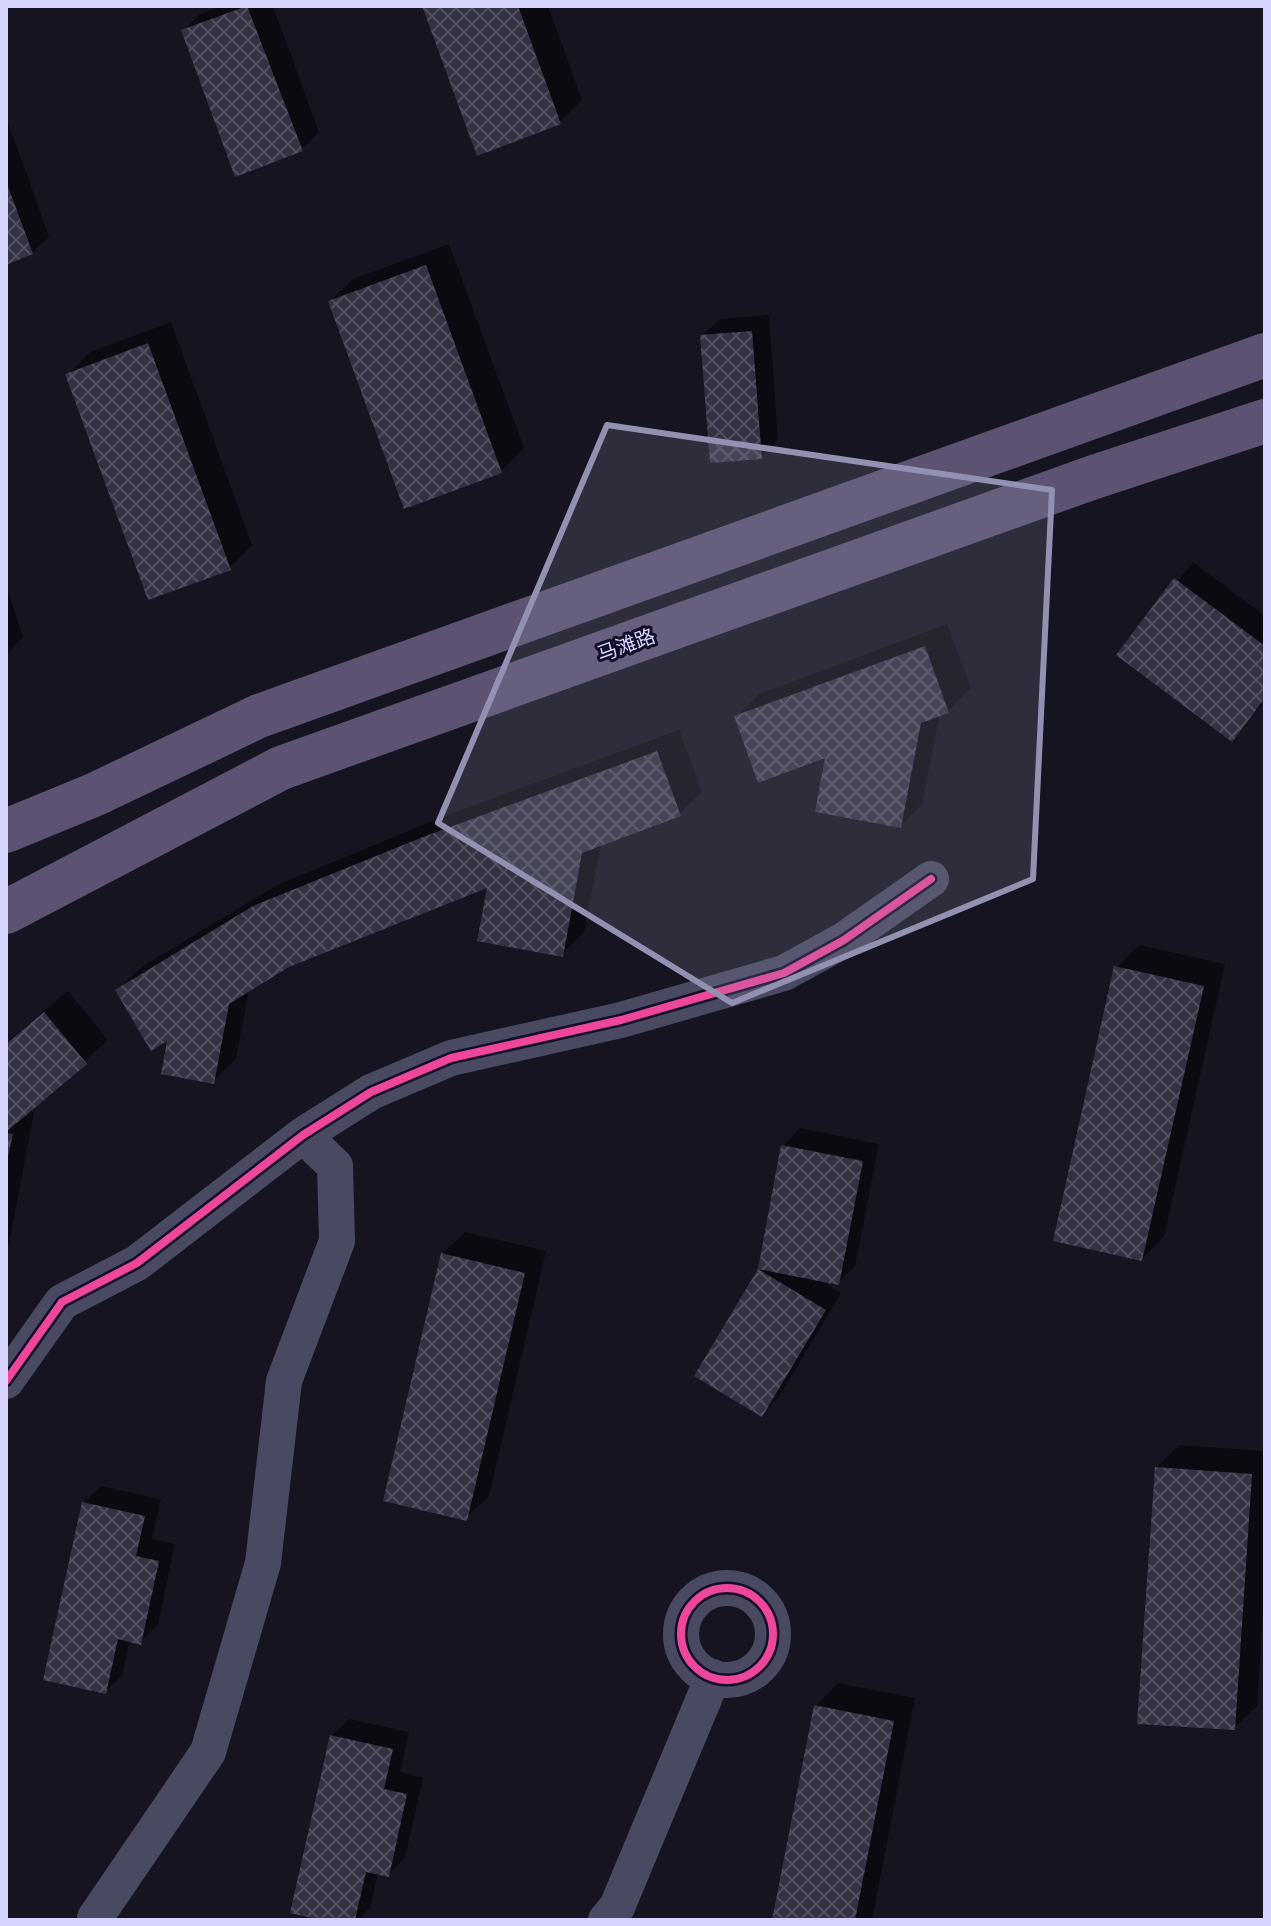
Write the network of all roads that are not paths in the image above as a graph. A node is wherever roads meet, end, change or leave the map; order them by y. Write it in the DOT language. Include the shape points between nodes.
graph roads {
  1 [pos="1265,355"];
  2 [pos="1265,421"];
  3 [pos="6,831"];
  4 [pos="931,879"];
  5 [pos="6,912"];
  6 [pos="303,1135"];
  7 [pos="6,1381"];
  8 [pos="713,1677"];
  9 [pos="99,1919"];
  10 [pos="606,1920"];
  1 -- 3 [label="main road" via="259,716"];
  2 -- 5 [label="main road, 马滩路" via="1094,477 281,768"];
  4 -- 6 [label="street" via="844,940 784,973 621,1020 451,1058 371,1092"];
  6 -- 7 [label="street" via="137,1263 62,1302"];
  6 -- 9 [label="street" via="335,1166 337,1241 284,1381 263,1563 208,1752"];
  8 -- 10 [label="street" via="617,1907"];
}
